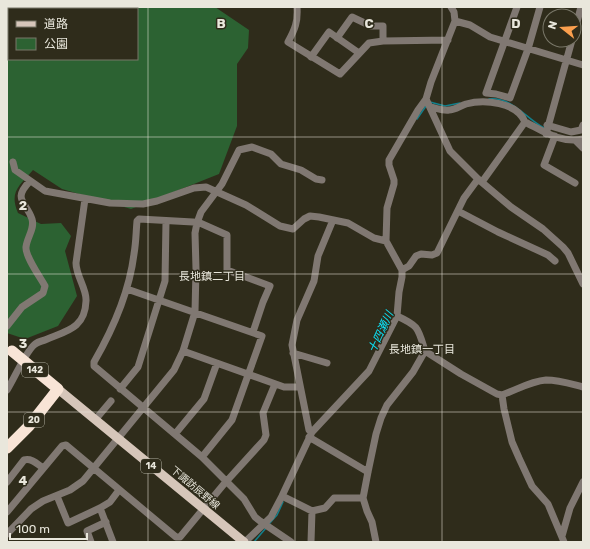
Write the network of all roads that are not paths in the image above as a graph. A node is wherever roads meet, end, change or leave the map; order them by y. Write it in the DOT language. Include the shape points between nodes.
graph roads {
  1 [pos="297,7"];
  2 [pos="451,7"];
  3 [pos="517,7"];
  4 [pos="540,7"];
  5 [pos="455,21"];
  6 [pos="337,38"];
  7 [pos="448,40"];
  8 [pos="383,41"];
  9 [pos="504,42"];
  10 [pos="570,48"];
  11 [pos="528,49"];
  12 [pos="359,53"];
  13 [pos="311,57"];
  14 [pos="566,60"];
  15 [pos="583,65"];
  16 [pos="426,99"];
  17 [pos="510,103"];
  18 [pos="430,107"];
  19 [pos="525,122"];
  20 [pos="547,125"];
  21 [pos="583,125"];
  22 [pos="546,134"];
  23 [pos="555,136"];
  24 [pos="580,140"];
  25 [pos="583,148"];
  26 [pos="13,162"];
  27 [pos="322,180"];
  28 [pos="480,181"];
  29 [pos="30,182"];
  30 [pos="575,183"];
  31 [pos="215,192"];
  32 [pos="85,199"];
  33 [pos="458,211"];
  34 [pos="333,220"];
  35 [pos="166,221"];
  36 [pos="197,223"];
  37 [pos="386,241"];
  38 [pos="555,261"];
  39 [pos="402,270"];
  40 [pos="583,284"];
  41 [pos="127,288"];
  42 [pos="160,300"];
  43 [pos="195,312"];
  44 [pos="397,316"];
  45 [pos="7,326"];
  46 [pos="254,332"];
  47 [pos="12,351"];
  48 [pos="183,351"];
  49 [pos="425,351"];
  50 [pos="293,353"];
  51 [pos="24,360"];
  52 [pos="217,363"];
  53 [pos="327,364"];
  54 [pos="249,374"];
  55 [pos="275,384"];
  56 [pos="300,387"];
  57 [pos="583,387"];
  58 [pos="57,388"];
  59 [pos="120,389"];
  60 [pos="7,390"];
  61 [pos="502,395"];
  62 [pos="111,401"];
  63 [pos="144,408"];
  64 [pos="95,420"];
  65 [pos="176,434"];
  66 [pos="310,435"];
  67 [pos="118,439"];
  68 [pos="7,441"];
  69 [pos="7,448"];
  70 [pos="202,457"];
  71 [pos="43,468"];
  72 [pos="94,469"];
  73 [pos="368,472"];
  74 [pos="7,482"];
  75 [pos="226,482"];
  76 [pos="583,482"];
  77 [pos="119,490"];
  78 [pos="57,496"];
  79 [pos="282,496"];
  80 [pos="364,498"];
  81 [pos="100,508"];
  82 [pos="203,509"];
  83 [pos="312,511"];
  84 [pos="7,512"];
  85 [pos="106,522"];
  86 [pos="264,523"];
  87 [pos="7,534"];
  88 [pos="563,539"];
  89 [pos="91,542"];
  90 [pos="113,542"];
  91 [pos="245,542"];
  92 [pos="291,542"];
  93 [pos="312,542"];
  94 [pos="376,542"];
  1 -- 13 [label="street" via="296,27 288,42"];
  2 -- 5 [label="street"];
  3 -- 9 [label="street"];
  4 -- 11 [label="street"];
  5 -- 7 [label="street"];
  5 -- 9 [label="street"];
  6 -- 8 [label="street" via="352,17 371,26 383,26"];
  6 -- 12 [label="street"];
  6 -- 13 [label="street" via="329,32"];
  7 -- 8 [label="street"];
  7 -- 16 [label="street"];
  8 -- 12 [label="street" via="369,43"];
  9 -- 11 [label="street"];
  9 -- 17 [label="street" via="486,93 496,94"];
  10 -- 14 [label="street"];
  11 -- 14 [label="street"];
  11 -- 17 [label="street"];
  12 -- 13 [label="street" via="340,74"];
  14 -- 15 [label="street"];
  14 -- 20 [label="street"];
  16 -- 18 [label="street"];
  16 -- 37 [label="street" via="389,160 394,184 387,208"];
  17 -- 18 [label="street" via="468,104 448,111"];
  17 -- 19 [label="street"];
  18 -- 28 [label="street" via="450,151"];
  19 -- 22 [label="street"];
  19 -- 28 [label="street"];
  20 -- 21 [label="street" via="571,132 581,130"];
  20 -- 22 [label="street"];
  22 -- 23 [label="street"];
  23 -- 24 [label="street" via="565,140"];
  23 -- 30 [label="street" via="544,165"];
  24 -- 25 [label="street"];
  26 -- 29 [label="street" via="15,170"];
  27 -- 31 [label="street" via="281,164 271,154 248,147 239,150 222,184"];
  28 -- 33 [label="street" via="464,198"];
  28 -- 40 [label="street" via="563,247"];
  29 -- 32 [label="street" via="45,191"];
  29 -- 45 [label="street" via="21,194 32,220 26,247 27,255 45,286 43,293 22,307"];
  31 -- 32 [label="street" via="206,187 194,188 143,204"];
  31 -- 34 [label="street" via="246,205 280,226 293,229 310,216"];
  31 -- 36 [label="street" via="201,212"];
  32 -- 51 [label="street" via="76,263 87,299 82,320 75,327 35,344"];
  33 -- 38 [label="street"];
  33 -- 39 [label="street" via="437,253 416,256 410,266"];
  34 -- 37 [label="street" via="348,223 374,238"];
  34 -- 50 [label="street" via="318,256 314,281 298,320"];
  35 -- 36 [label="street"];
  35 -- 41 [label="street" via="137,221 134,255"];
  35 -- 42 [label="street" via="165,281"];
  36 -- 43 [label="street"];
  36 -- 46 [label="street" via="227,236 227,270 270,286"];
  37 -- 39 [label="street"];
  39 -- 44 [label="street"];
  41 -- 42 [label="street"];
  41 -- 59 [label="street" via="117,318 94,362 94,366"];
  42 -- 43 [label="street"];
  42 -- 59 [label="street" via="138,367"];
  43 -- 46 [label="street"];
  43 -- 48 [label="street"];
  44 -- 49 [label="street" via="411,322 420,332"];
  44 -- 66 [label="street" via="368,371"];
  46 -- 54 [label="street" via="262,336"];
  47 -- 51 [label="highway, 142"];
  48 -- 52 [label="street"];
  48 -- 63 [label="street" via="174,370"];
  49 -- 61 [label="street" via="461,374"];
  49 -- 73 [label="street" via="413,372 387,405 376,434"];
  50 -- 53 [label="street"];
  50 -- 56 [label="street"];
  51 -- 58 [label="highway, 142"];
  51 -- 60 [label="street"];
  52 -- 54 [label="street"];
  52 -- 65 [label="street" via="204,399"];
  54 -- 55 [label="street"];
  54 -- 70 [label="street" via="232,420"];
  55 -- 56 [label="street"];
  55 -- 75 [label="street" via="263,413 266,435"];
  56 -- 66 [label="street"];
  57 -- 61 [label="street" via="545,380"];
  58 -- 64 [label="main road, 下諏訪辰野線 / 14"];
  58 -- 68 [label="highway, 20"];
  58 -- 69 [label="highway, 20" via="29,426"];
  59 -- 63 [label="street"];
  61 -- 88 [label="street" via="512,442 532,486 548,504"];
  62 -- 64 [label="street"];
  63 -- 65 [label="street"];
  63 -- 67 [label="street"];
  64 -- 67 [label="main road, 下諏訪辰野線 / 14"];
  65 -- 70 [label="street"];
  66 -- 73 [label="street"];
  66 -- 79 [label="street"];
  67 -- 72 [label="street"];
  67 -- 82 [label="main road, 下諏訪辰野線 / 14"];
  70 -- 75 [label="street"];
  71 -- 72 [label="street" via="62,446 66,445"];
  71 -- 74 [label="street" via="33,460 24,460"];
  71 -- 84 [label="street"];
  72 -- 77 [label="street"];
  72 -- 78 [label="street" via="83,481"];
  73 -- 80 [label="street"];
  75 -- 82 [label="street"];
  75 -- 86 [label="street"];
  76 -- 88 [label="street" via="570,508"];
  77 -- 81 [label="street" via="110,502"];
  77 -- 82 [label="street" via="176,537 180,537"];
  78 -- 81 [label="street" via="68,523"];
  78 -- 87 [label="street" via="31,509"];
  79 -- 83 [label="street"];
  79 -- 86 [label="street" via="271,517"];
  80 -- 83 [label="street" via="334,498 324,508"];
  80 -- 94 [label="street"];
  81 -- 85 [label="street"];
  82 -- 91 [label="main road, 下諏訪辰野線 / 14"];
  83 -- 93 [label="street"];
  85 -- 89 [label="street" via="87,531"];
  85 -- 90 [label="street"];
  86 -- 91 [label="street"];
  86 -- 92 [label="street"];
}
